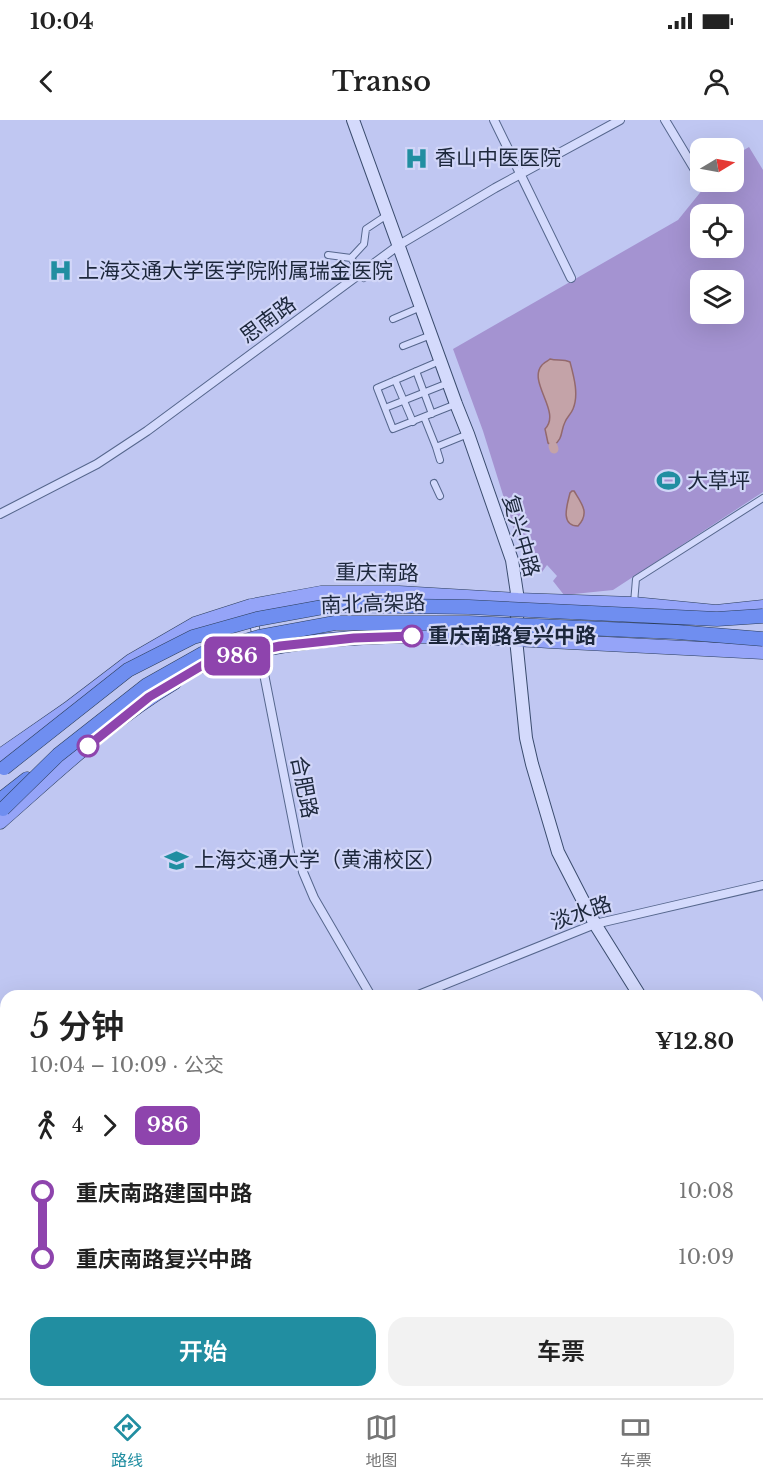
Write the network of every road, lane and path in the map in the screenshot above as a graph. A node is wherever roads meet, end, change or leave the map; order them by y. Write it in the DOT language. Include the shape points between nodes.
graph roads {
  1 [pos="353,120"];
  2 [pos="494,120"];
  3 [pos="620,120"];
  4 [pos="665,120"];
  5 [pos="690,162"];
  6 [pos="521,174"];
  7 [pos="387,215"];
  8 [pos="399,245"];
  9 [pos="328,255"];
  10 [pos="351,258"];
  11 [pos="363,276"];
  12 [pos="571,278"];
  13 [pos="421,307"];
  14 [pos="393,319"];
  15 [pos="431,335"];
  16 [pos="403,346"];
  17 [pos="440,361"];
  18 [pos="416,371"];
  19 [pos="395,380"];
  20 [pos="449,382"];
  21 [pos="424,392"];
  22 [pos="404,401"];
  23 [pos="456,404"];
  24 [pos="385,408"];
  25 [pos="432,414"];
  26 [pos="424,417"];
  27 [pos="412,422"];
  28 [pos="468,434"];
  29 [pos="436,447"];
  30 [pos="440,460"];
  31 [pos="434,483"];
  32 [pos="440,496"];
  33 [pos="763,498"];
  34 [pos="0,514"];
  35 [pos="518,600"];
  36 [pos="634,604"];
  37 [pos="251,606"];
  38 [pos="763,607"];
  39 [pos="716,615"];
  40 [pos="763,616"];
  41 [pos="763,622"];
  42 [pos="516,639"];
  43 [pos="763,639"];
  44 [pos="260,651"];
  45 [pos="763,652"];
  46 [pos="203,665"];
  47 [pos="57,755"];
  48 [pos="1,766"];
  49 [pos="0,800"];
  50 [pos="0,805"];
  51 [pos="0,811"];
  52 [pos="0,822"];
  53 [pos="763,885"];
  54 [pos="595,924"];
  55 [pos="368,990"];
  56 [pos="443,990"];
  57 [pos="636,990"];
  1 -- 7 [label="main road, 复兴中路"];
  2 -- 6 [label="street"];
  3 -- 6 [label="street, 思南路"];
  4 -- 5 [label="street"];
  6 -- 8 [label="street, 思南路"];
  6 -- 12 [label="street"];
  7 -- 8 [label="main road, 复兴中路"];
  7 -- 10 [label="street" via="366,229 364,244"];
  8 -- 11 [label="street, 思南路"];
  8 -- 13 [label="main road, 复兴中路"];
  9 -- 10 [label="street"];
  10 -- 11 [label="street"];
  11 -- 34 [label="street, 思南路" via="97,464"];
  13 -- 14 [label="street"];
  13 -- 15 [label="main road, 复兴中路"];
  15 -- 16 [label="street"];
  15 -- 17 [label="main road, 复兴中路"];
  17 -- 18 [label="street"];
  17 -- 20 [label="main road, 复兴中路"];
  18 -- 19 [label="street"];
  18 -- 21 [label="street"];
  19 -- 22 [label="street"];
  19 -- 24 [label="street" via="377,388"];
  20 -- 21 [label="street"];
  20 -- 23 [label="main road, 复兴中路"];
  21 -- 22 [label="street"];
  21 -- 25 [label="street"];
  22 -- 24 [label="street"];
  22 -- 27 [label="street"];
  23 -- 25 [label="street"];
  23 -- 28 [label="main road, 复兴中路"];
  24 -- 27 [label="street" via="393,429"];
  25 -- 26 [label="street"];
  26 -- 27 [label="street"];
  26 -- 29 [label="street"];
  28 -- 29 [label="street"];
  28 -- 35 [label="main road, 复兴中路" via="512,560"];
  29 -- 30 [label="street"];
  31 -- 32 [label="street"];
  33 -- 36 [label="street" via="636,579"];
  35 -- 36 [label="main road, 重庆南路"];
  35 -- 37 [label="main road, 重庆南路" via="321,593"];
  35 -- 42 [label="main road, 复兴中路"];
  36 -- 39 [label="main road, 重庆南路"];
  37 -- 44 [label="street, 合肥路"];
  37 -- 48 [label="main road, 重庆南路" via="195,624 131,661"];
  38 -- 39 [label="main road, 重庆南路"];
  39 -- 40 [label="highway, bridge"];
  39 -- 41 [label="highway, 南北高架路, bridge"];
  39 -- 48 [label="highway, 南北高架路, bridge" via="334,605 257,619 193,638 128,670"];
  42 -- 44 [label="main road" via="354,638"];
  42 -- 45 [label="main road"];
  42 -- 54 [label="main road, 复兴中路" via="532,764 558,852"];
  43 -- 47 [label="highway, 南北高架路, bridge" via="469,623 335,623 259,637 202,654 147,685"];
  44 -- 46 [label="main road"];
  44 -- 55 [label="street, 合肥路" via="303,872"];
  46 -- 50 [label="main road" via="172,678 124,707"];
  46 -- 52 [label="main road" via="149,697"];
  47 -- 49 [label="highway, 南北高架路, bridge"];
  47 -- 51 [label="highway, bridge"];
  53 -- 54 [label="street, 淡水路"];
  54 -- 56 [label="street, 淡水路"];
  54 -- 57 [label="main road, 复兴中路"];
}
